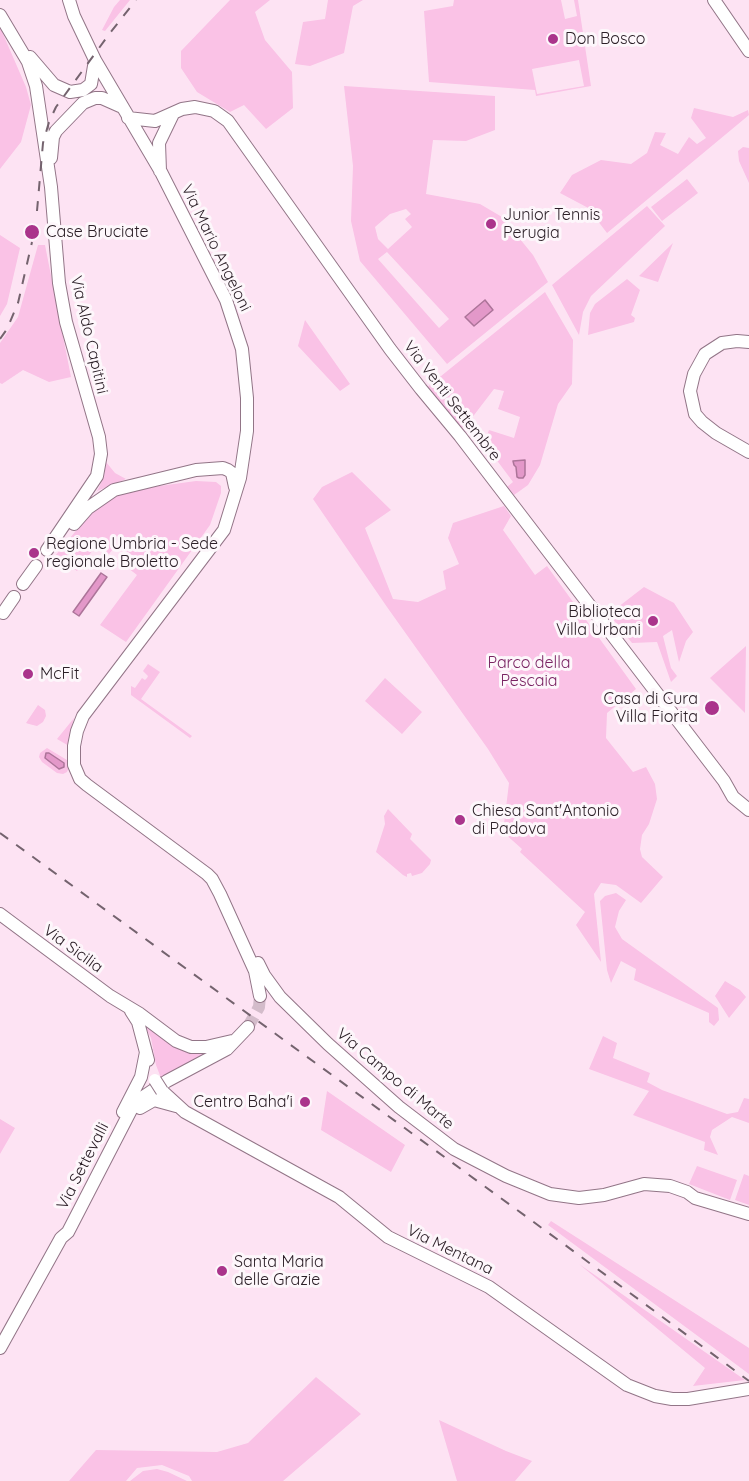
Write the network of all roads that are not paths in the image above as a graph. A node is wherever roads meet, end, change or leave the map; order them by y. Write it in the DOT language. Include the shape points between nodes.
graph roads {
  1 [pos="69,0"];
  2 [pos="714,0"];
  3 [pos="0,15"];
  4 [pos="22,51"];
  5 [pos="749,51"];
  6 [pos="95,60"];
  7 [pos="120,106"];
  8 [pos="174,113"];
  9 [pos="128,118"];
  10 [pos="160,172"];
  11 [pos="51,187"];
  12 [pos="749,342"];
  13 [pos="749,452"];
  14 [pos="236,492"];
  15 [pos="36,566"];
  16 [pos="23,584"];
  17 [pos="14,597"];
  18 [pos="3,613"];
  19 [pos="724,781"];
  20 [pos="749,801"];
  21 [pos="749,810"];
  22 [pos="212,879"];
  23 [pos="0,914"];
  24 [pos="260,996"];
  25 [pos="129,1008"];
  26 [pos="248,1028"];
  27 [pos="238,1040"];
  28 [pos="146,1052"];
  29 [pos="177,1106"];
  30 [pos="99,1172"];
  31 [pos="749,1214"];
  32 [pos="61,1238"];
  33 [pos="0,1348"];
  34 [pos="747,1389"];
  1 -- 6 [label="main road, Via Mario Angeloni"];
  2 -- 5 [label="main road"];
  3 -- 4 [label="main road"];
  4 -- 6 [label="main road" via="54,85 70,92 91,84"];
  4 -- 11 [label="main road, Via Aldo Capitini" via="36,86"];
  6 -- 7 [label="main road, Via Mario Angeloni"];
  7 -- 9 [label="main road, Via Mario Angeloni"];
  7 -- 11 [label="main road" via="102,98 89,100 61,124 53,137"];
  8 -- 9 [label="main road, Via Venti Settembre" via="151,121"];
  8 -- 10 [label="main road" via="159,142"];
  8 -- 19 [label="main road, Via Venti Settembre" via="204,107 228,121 390,349"];
  9 -- 10 [label="main road, Via Mario Angeloni"];
  10 -- 14 [label="main road, Via Mario Angeloni" via="219,285 242,350 247,382 247,432"];
  11 -- 14 [label="main road, Via Aldo Capitini" via="66,322 101,454 97,477 50,546 88,508 126,486 223,468 232,473"];
  12 -- 13 [label="main road" via="722,343 705,354 690,392 702,422"];
  14 -- 22 [label="main road, Via Mario Angeloni" via="224,530 83,716 73,758 80,779"];
  15 -- 16 [label="main road"];
  17 -- 18 [label="main road"];
  19 -- 20 [label="main road, Via Venti Settembre"];
  19 -- 21 [label="main road, Via Venti Settembre"];
  22 -- 24 [label="main road" via="255,971"];
  22 -- 31 [label="main road, Via Campo di Marte" via="227,894 264,975 280,998 379,1090 454,1149 550,1194 590,1197 644,1184 660,1185"];
  23 -- 25 [label="main road, Via Sicilia"];
  25 -- 27 [label="main road, Via Sicilia" via="191,1047"];
  25 -- 28 [label="main road" via="138,1022"];
  26 -- 27 [label="main road, Via Settevalli"];
  27 -- 30 [label="main road, Via Settevalli" via="143,1097 132,1108"];
  28 -- 29 [label="main road" via="159,1085"];
  28 -- 32 [label="main road" via="141,1077 61,1228"];
  29 -- 30 [label="main road" via="154,1100 145,1104"];
  29 -- 34 [label="main road, Via Mentana" via="339,1197 388,1238 489,1287 627,1385 672,1399"];
  30 -- 32 [label="main road, Via Settevalli" via="68,1232"];
  32 -- 33 [label="main road, Via Settevalli"];
}
